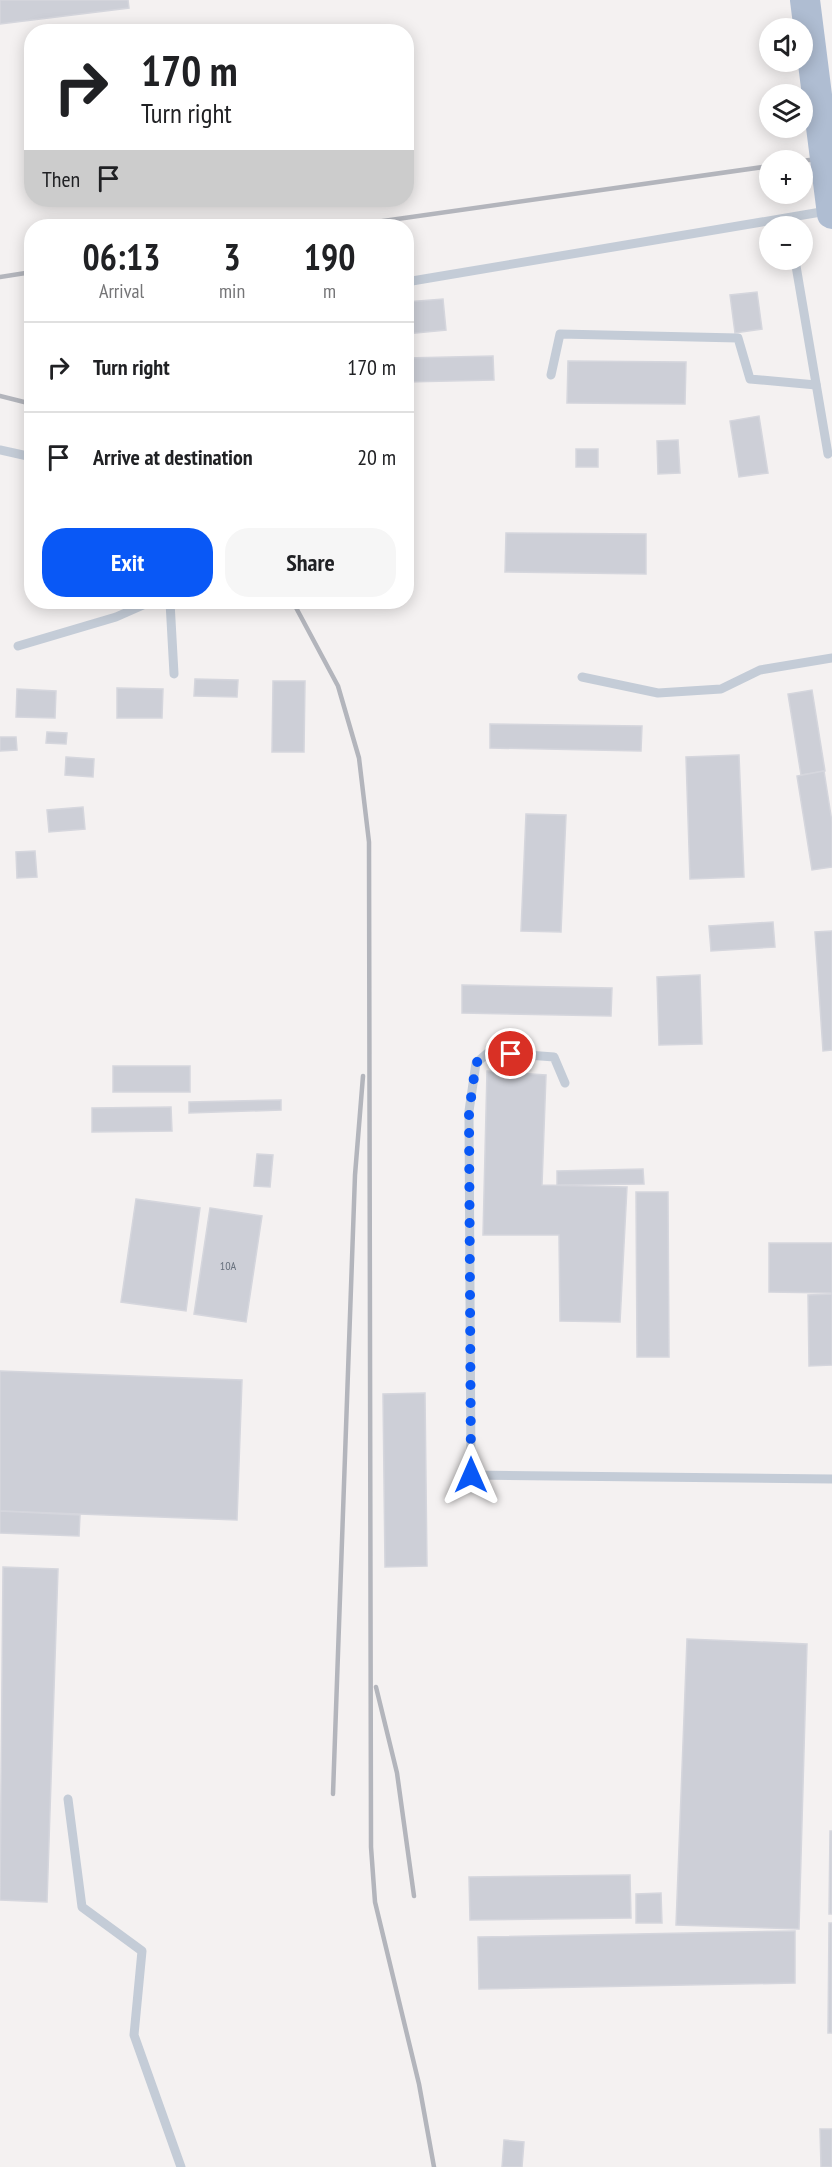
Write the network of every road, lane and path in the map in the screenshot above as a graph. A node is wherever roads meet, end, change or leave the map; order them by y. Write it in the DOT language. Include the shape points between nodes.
graph roads {
  1 [pos="805,0"];
  2 [pos="832,212"];
  3 [pos="813,216"];
  4 [pos="759,227"];
  5 [pos="797,270"];
  6 [pos="414,281"];
  7 [pos="551,375"];
  8 [pos="816,385"];
  9 [pos="0,450"];
  10 [pos="828,454"];
  11 [pos="24,455"];
  12 [pos="134,609"];
  13 [pos="170,609"];
  14 [pos="18,646"];
  15 [pos="832,658"];
  16 [pos="174,674"];
  17 [pos="582,677"];
  18 [pos="565,1083"];
  19 [pos="832,1479"];
  20 [pos="68,1799"];
  21 [pos="181,2167"];
  1 -- 2 [label="main road, bridge"];
  2 -- 3 [label="lane"];
  4 -- 6 [label="lane"];
  5 -- 8 [label="lane"];
  7 -- 8 [label="lane" via="560,334 738,338 750,379"];
  8 -- 10 [label="lane"];
  9 -- 11 [label="lane"];
  12 -- 14 [label="lane"];
  13 -- 16 [label="lane"];
  15 -- 17 [label="lane" via="760,670 721,689 658,693"];
  18 -- 19 [label="lane" via="554,1057 489,1052 476,1063 469,1112 471,1475"];
  20 -- 21 [label="lane" via="82,1907 142,1951 134,2035"];
}
